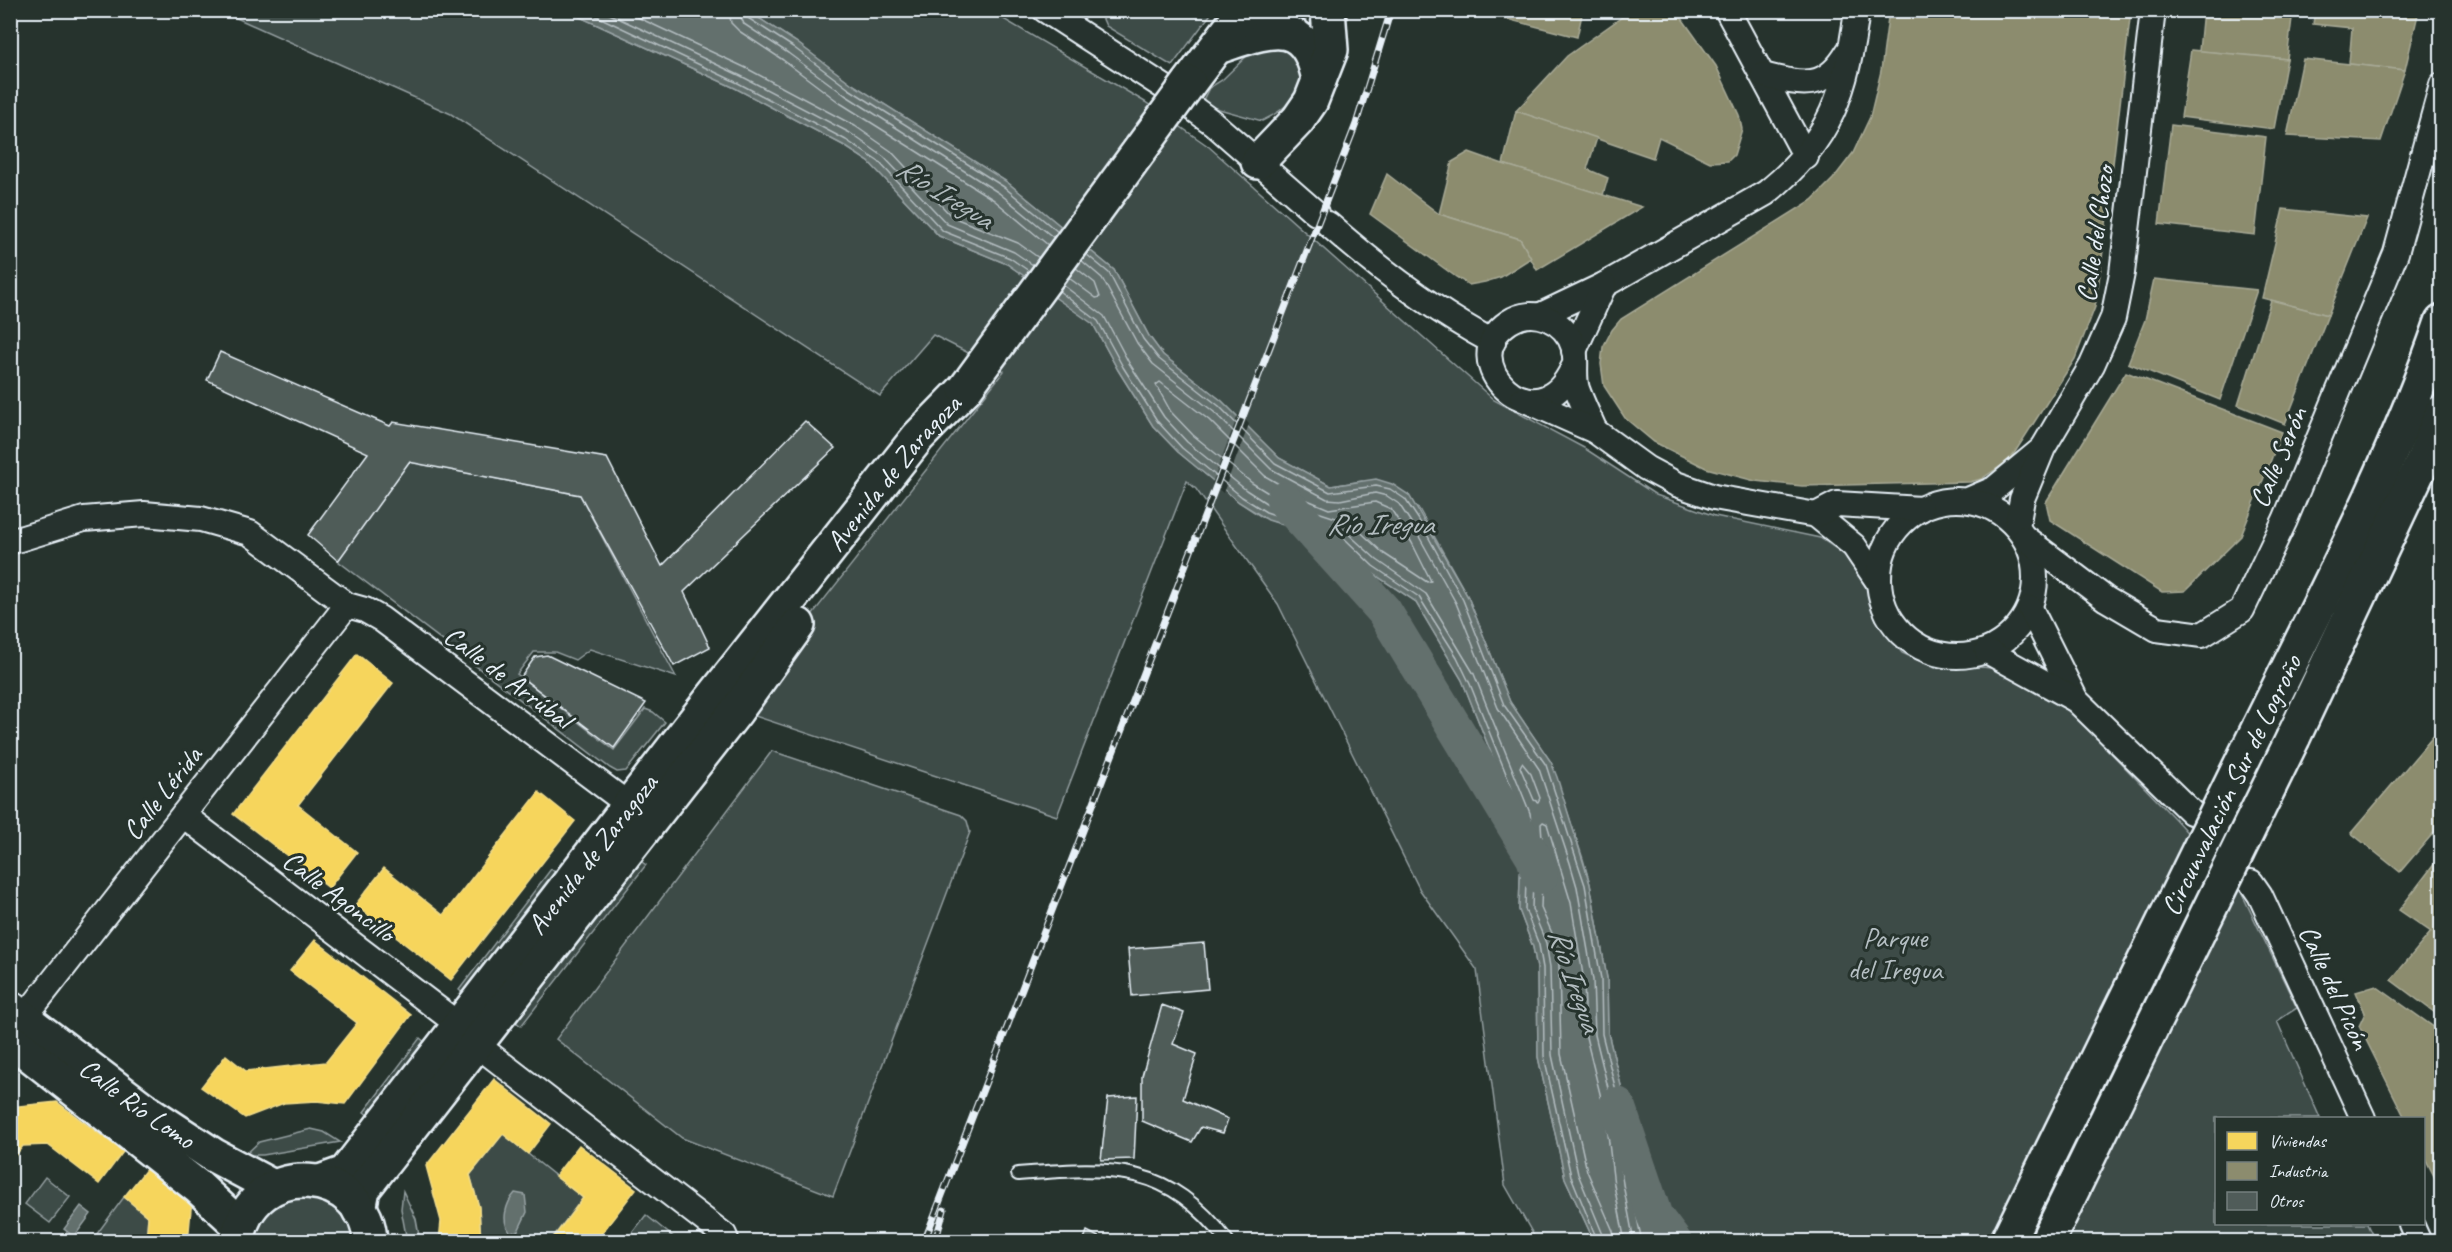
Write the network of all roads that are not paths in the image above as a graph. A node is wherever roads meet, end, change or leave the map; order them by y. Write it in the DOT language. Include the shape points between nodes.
graph roads {
  1 [pos="1045,10"];
  2 [pos="1328,10"];
  3 [pos="1727,10"];
  4 [pos="1857,10"];
  5 [pos="2154,10"];
  6 [pos="1230,25"];
  7 [pos="1853,43"];
  8 [pos="1763,75"];
  9 [pos="1319,81"];
  10 [pos="2442,85"];
  11 [pos="1806,157"];
  12 [pos="1258,162"];
  13 [pos="1604,285"];
  14 [pos="1541,315"];
  15 [pos="2442,322"];
  16 [pos="1493,342"];
  17 [pos="1574,359"];
  18 [pos="965,389"];
  19 [pos="1523,399"];
  20 [pos="2442,412"];
  21 [pos="1595,431"];
  22 [pos="2043,448"];
  23 [pos="1968,500"];
  24 [pos="1922,508"];
  25 [pos="1816,515"];
  26 [pos="2021,533"];
  27 [pos="10,542"];
  28 [pos="1879,583"];
  29 [pos="346,605"];
  30 [pos="2030,608"];
  31 [pos="1987,651"];
  32 [pos="2076,700"];
  33 [pos="629,805"];
  34 [pos="2191,812"];
  35 [pos="183,815"];
  36 [pos="2251,882"];
  37 [pos="15,1021"];
  38 [pos="468,1035"];
  39 [pos="2362,1117"];
  40 [pos="1018,1174"];
  41 [pos="320,1182"];
  42 [pos="273,1187"];
  43 [pos="2411,1225"];
  44 [pos="367,1232"];
  45 [pos="238,1234"];
  46 [pos="727,1242"];
  47 [pos="1228,1242"];
  48 [pos="2007,1242"];
  49 [pos="2047,1242"];
  50 [pos="2419,1242"];
  1 -- 12 [label="street" via="1167,89"];
  2 -- 9 [label="main road" via="1331,50"];
  3 -- 8 [label="street"];
  4 -- 7 [label="street"];
  5 -- 22 [label="street, Calle del Chozo" via="2113,318 2092,365"];
  6 -- 9 [label="main road" via="1287,31 1300,38 1312,54"];
  6 -- 18 [label="main road, bridge"];
  7 -- 8 [label="street" via="1835,72 1818,82 1793,83"];
  7 -- 11 [label="street" via="1834,110"];
  8 -- 11 [label="street"];
  9 -- 12 [label="main road" via="1298,120"];
  10 -- 26 [label="street, Calle Serón" via="2396,253 2242,610 2202,634 2157,629 2106,599"];
  11 -- 13 [label="street" via="1766,193"];
  12 -- 16 [label="street" via="1364,256 1433,307"];
  13 -- 14 [label="street"];
  13 -- 17 [label="street"];
  14 -- 16 [label="street" via="1524,315 1508,322"];
  14 -- 17 [label="street" via="1557,322 1568,335"];
  15 -- 48 [label="main road, Circunvalación Sur de Logroño, bridge" via="2360,520"];
  16 -- 19 [label="street" via="1490,366 1496,381 1508,393"];
  17 -- 19 [label="street" via="1566,382 1554,394"];
  17 -- 21 [label="street" via="1577,389"];
  18 -- 33 [label="main road, Avenida de Zaragoza" via="918,437"];
  18 -- 38 [label="main road, Avenida de Zaragoza" via="736,710"];
  19 -- 21 [label="street"];
  20 -- 49 [label="main road, Circunvalación Sur de Logroño, bridge" via="2417,474 2293,738"];
  21 -- 25 [label="street" via="1646,468 1676,484 1714,497"];
  22 -- 23 [label="street, Calle del Chozo" via="1994,489"];
  22 -- 26 [label="street, Calle del Chozo" via="2022,499"];
  23 -- 24 [label="street" via="1944,501"];
  23 -- 26 [label="street" via="1995,509"];
  24 -- 25 [label="street" via="1837,504"];
  24 -- 28 [label="street" via="1889,539 1881,560"];
  25 -- 28 [label="street" via="1854,546"];
  26 -- 30 [label="street" via="2034,561 2036,585"];
  27 -- 29 [label="street, Calle de Arrúbal" via="84,519 144,514 201,519 250,533"];
  28 -- 31 [label="street" via="1882,602 1896,627 1914,644 1937,654 1962,657"];
  29 -- 33 [label="street, Calle de Arrúbal" via="381,619"];
  29 -- 35 [label="street, Calle Lérida"];
  30 -- 31 [label="street" via="2005,641"];
  30 -- 32 [label="street"];
  31 -- 32 [label="street"];
  32 -- 34 [label="street"];
  33 -- 38 [label="main road, Avenida de Zaragoza"];
  35 -- 37 [label="street, Calle Lérida"];
  35 -- 38 [label="street, Calle Agoncillo"];
  36 -- 39 [label="street, Calle del Picón"];
  37 -- 42 [label="main road, Calle Río Lomo" via="213,1155"];
  37 -- 45 [label="main road, Calle Río Lomo" via="198,1187"];
  38 -- 41 [label="main road, Avenida de Zaragoza" via="345,1173"];
  38 -- 44 [label="main road, Avenida de Zaragoza" via="363,1190"];
  38 -- 46 [label="street, Calle Agoncillo" via="715,1228"];
  40 -- 47 [label="lane" via="1086,1169 1126,1171 1152,1179 1184,1196"];
  41 -- 42 [label="main road" via="288,1182"];
  41 -- 44 [label="main road" via="336,1188"];
  42 -- 45 [label="main road" via="247,1210"];
  43 -- 50 [label="street"];
}
